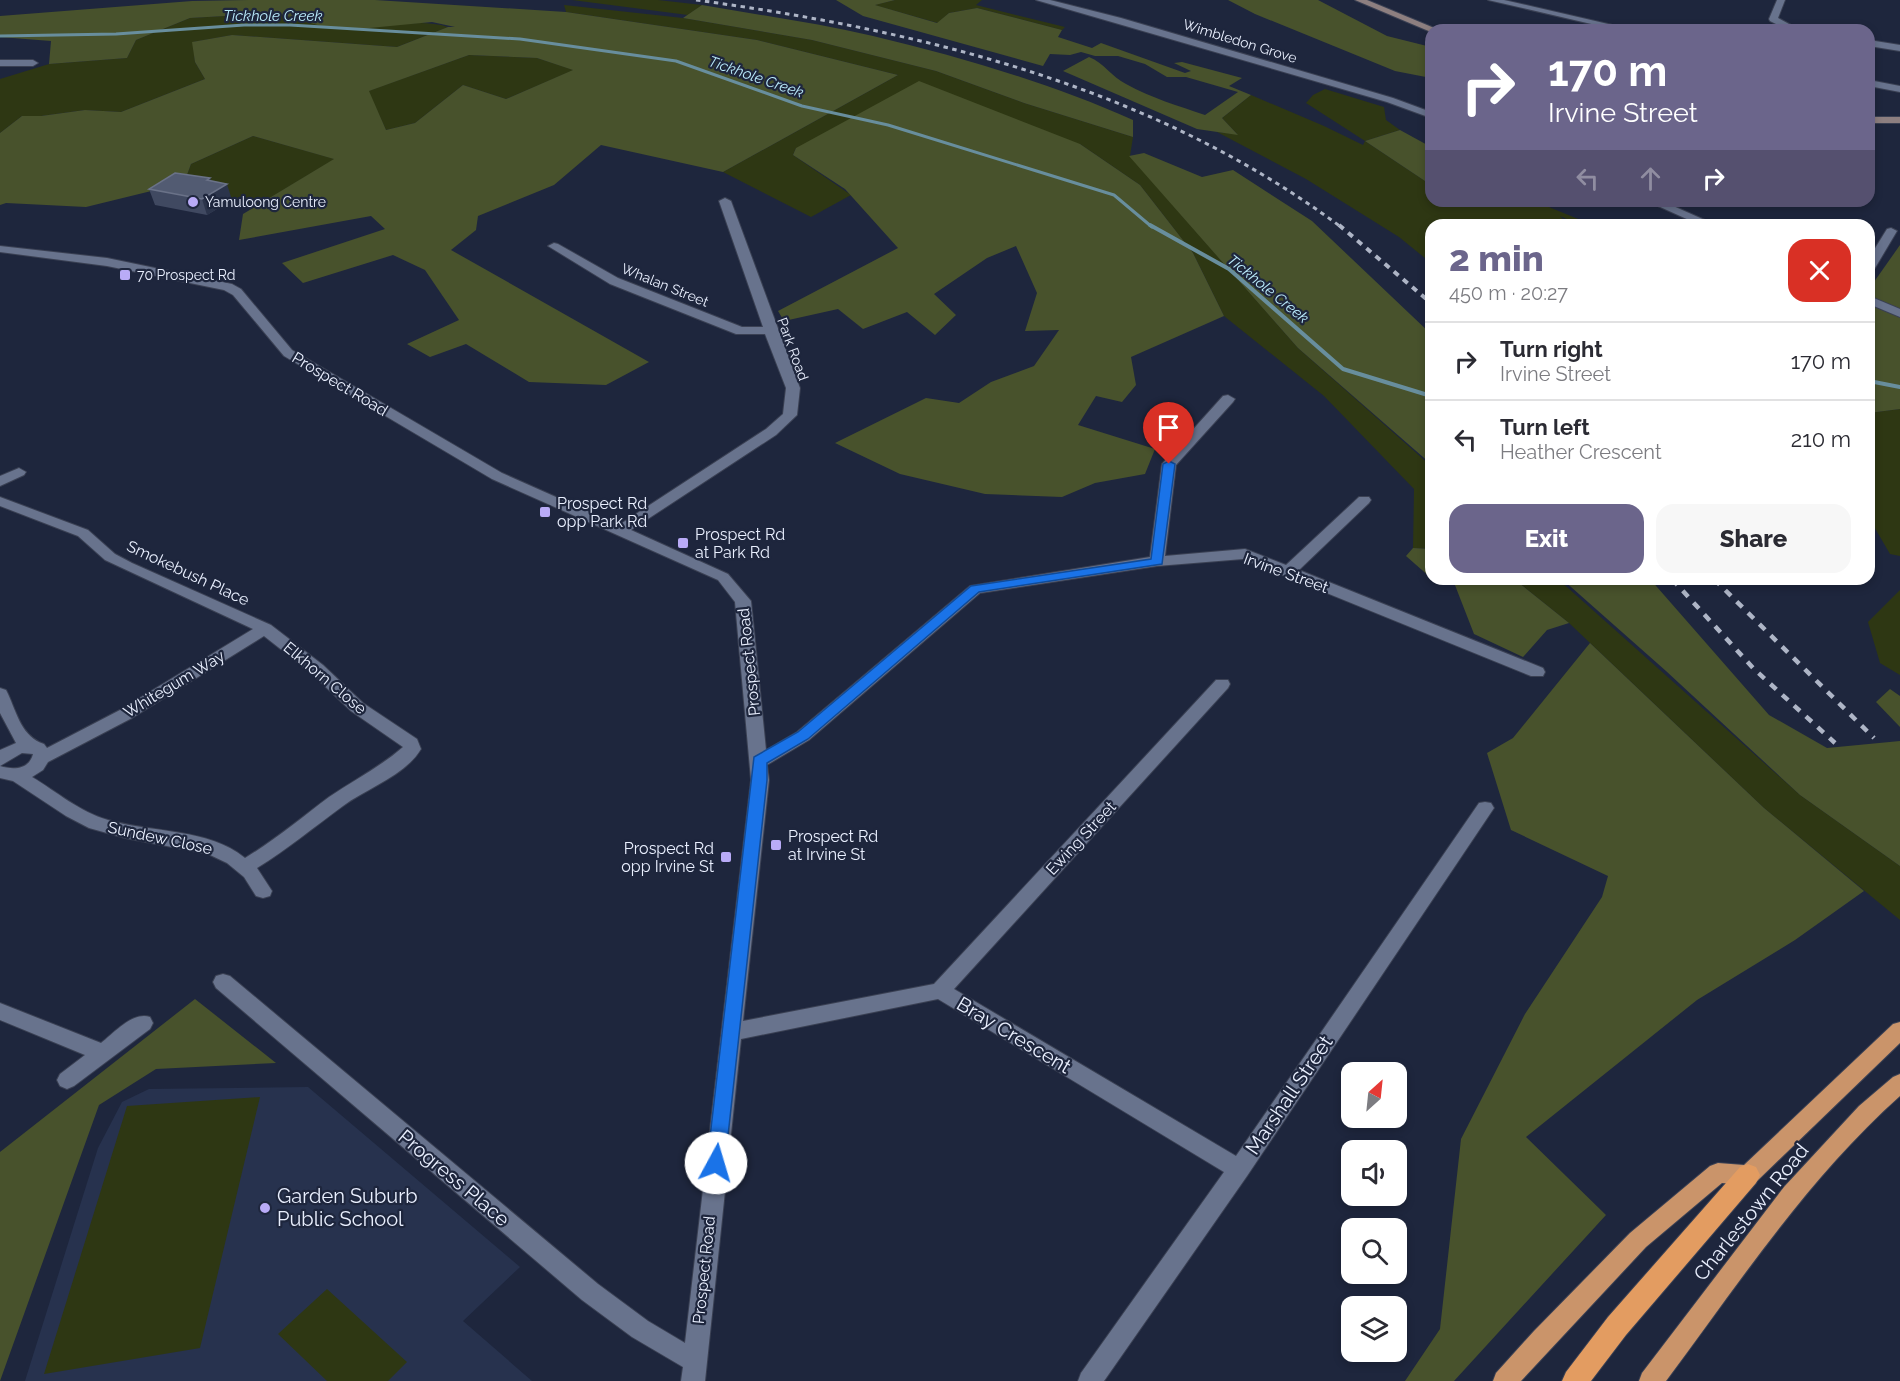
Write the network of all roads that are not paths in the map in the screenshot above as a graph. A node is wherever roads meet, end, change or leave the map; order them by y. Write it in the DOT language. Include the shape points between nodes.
graph roads {
  1 [pos="1040,0"];
  2 [pos="1359,0"];
  3 [pos="1492,0"];
  4 [pos="1781,0"];
  5 [pos="1602,24"];
  6 [pos="1780,24"];
  7 [pos="1425,26"];
  8 [pos="1875,44"];
  9 [pos="1900,48"];
  10 [pos="0,63"];
  11 [pos="33,63"];
  12 [pos="1875,83"];
  13 [pos="1900,89"];
  14 [pos="1425,113"];
  15 [pos="1875,120"];
  16 [pos="1900,120"];
  17 [pos="725,201"];
  18 [pos="1667,207"];
  19 [pos="1696,219"];
  20 [pos="1891,231"];
  21 [pos="554,246"];
  22 [pos="0,249"];
  23 [pos="1875,258"];
  24 [pos="1875,303"];
  25 [pos="1900,313"];
  26 [pos="770,330"];
  27 [pos="1228,399"];
  28 [pos="19,472"];
  29 [pos="0,482"];
  30 [pos="1364,500"];
  31 [pos="0,501"];
  32 [pos="620,531"];
  33 [pos="1157,561"];
  34 [pos="1288,572"];
  35 [pos="265,629"];
  36 [pos="1537,672"];
  37 [pos="1222,684"];
  38 [pos="0,694"];
  39 [pos="21,760"];
  40 [pos="759,761"];
  41 [pos="1485,808"];
  42 [pos="246,866"];
  43 [pos="263,891"];
  44 [pos="223,982"];
  45 [pos="940,991"];
  46 [pos="0,1011"];
  47 [pos="143,1023"];
  48 [pos="1900,1030"];
  49 [pos="732,1032"];
  50 [pos="103,1053"];
  51 [pos="67,1080"];
  52 [pos="1900,1083"];
  53 [pos="1239,1169"];
  54 [pos="1748,1175"];
  55 [pos="693,1371"];
  56 [pos="1090,1381"];
  57 [pos="1505,1381"];
  58 [pos="1575,1381"];
  59 [pos="1651,1381"];
  1 -- 14 [label="street, Wimbledon Grove"];
  2 -- 7 [label="main road"];
  3 -- 5 [label="street"];
  4 -- 6 [label="street" via="1773,19"];
  8 -- 9 [label="street"];
  10 -- 11 [label="street"];
  12 -- 13 [label="street"];
  15 -- 16 [label="main road"];
  17 -- 26 [label="street, Park Road"];
  18 -- 19 [label="street"];
  20 -- 23 [label="street"];
  21 -- 26 [label="street, Whalan Street" via="614,281 740,331"];
  22 -- 32 [label="street, Prospect Road" via="107,262 228,287 237,292 288,353 497,476"];
  24 -- 25 [label="street"];
  26 -- 32 [label="street, Park Road" via="793,388 790,415 771,432"];
  27 -- 33 [label="street" via="1169,464"];
  28 -- 29 [label="street"];
  30 -- 34 [label="street"];
  31 -- 35 [label="street, Smokebush Place" via="83,532 110,557"];
  32 -- 40 [label="street, Prospect Road" via="723,577 743,601"];
  33 -- 34 [label="street, Irvine Street" via="1245,554"];
  33 -- 40 [label="street, Irvine Street" via="975,589 803,736"];
  34 -- 36 [label="street, Irvine Street"];
  35 -- 39 [label="street, Whitegum Way" via="126,714"];
  35 -- 42 [label="street, Elkhorn Close" via="357,707 406,738 412,749 284,843"];
  37 -- 45 [label="street, Ewing Street"];
  38 -- 39 [label="street" via="14,723 11,737"];
  39 -- 42 [label="street, Sundew Close" via="44,792 63,807 102,826 209,846"];
  40 -- 49 [label="street, Prospect Road"];
  41 -- 53 [label="street, Marshall Street"];
  42 -- 43 [label="street, Sundew Close"];
  44 -- 55 [label="street, Progress Place" via="590,1292"];
  45 -- 49 [label="street, Bray Crescent"];
  45 -- 53 [label="street, Bray Crescent"];
  46 -- 50 [label="street"];
  47 -- 50 [label="street"];
  48 -- 54 [label="highway, Charlestown Road"];
  49 -- 55 [label="street, Prospect Road"];
  50 -- 51 [label="street"];
  52 -- 59 [label="highway, Charlestown Road" via="1792,1194"];
  53 -- 56 [label="street, Marshall Street"];
  54 -- 57 [label="highway" via="1718,1173 1646,1233"];
  54 -- 58 [label="highway" via="1617,1326"];
}
